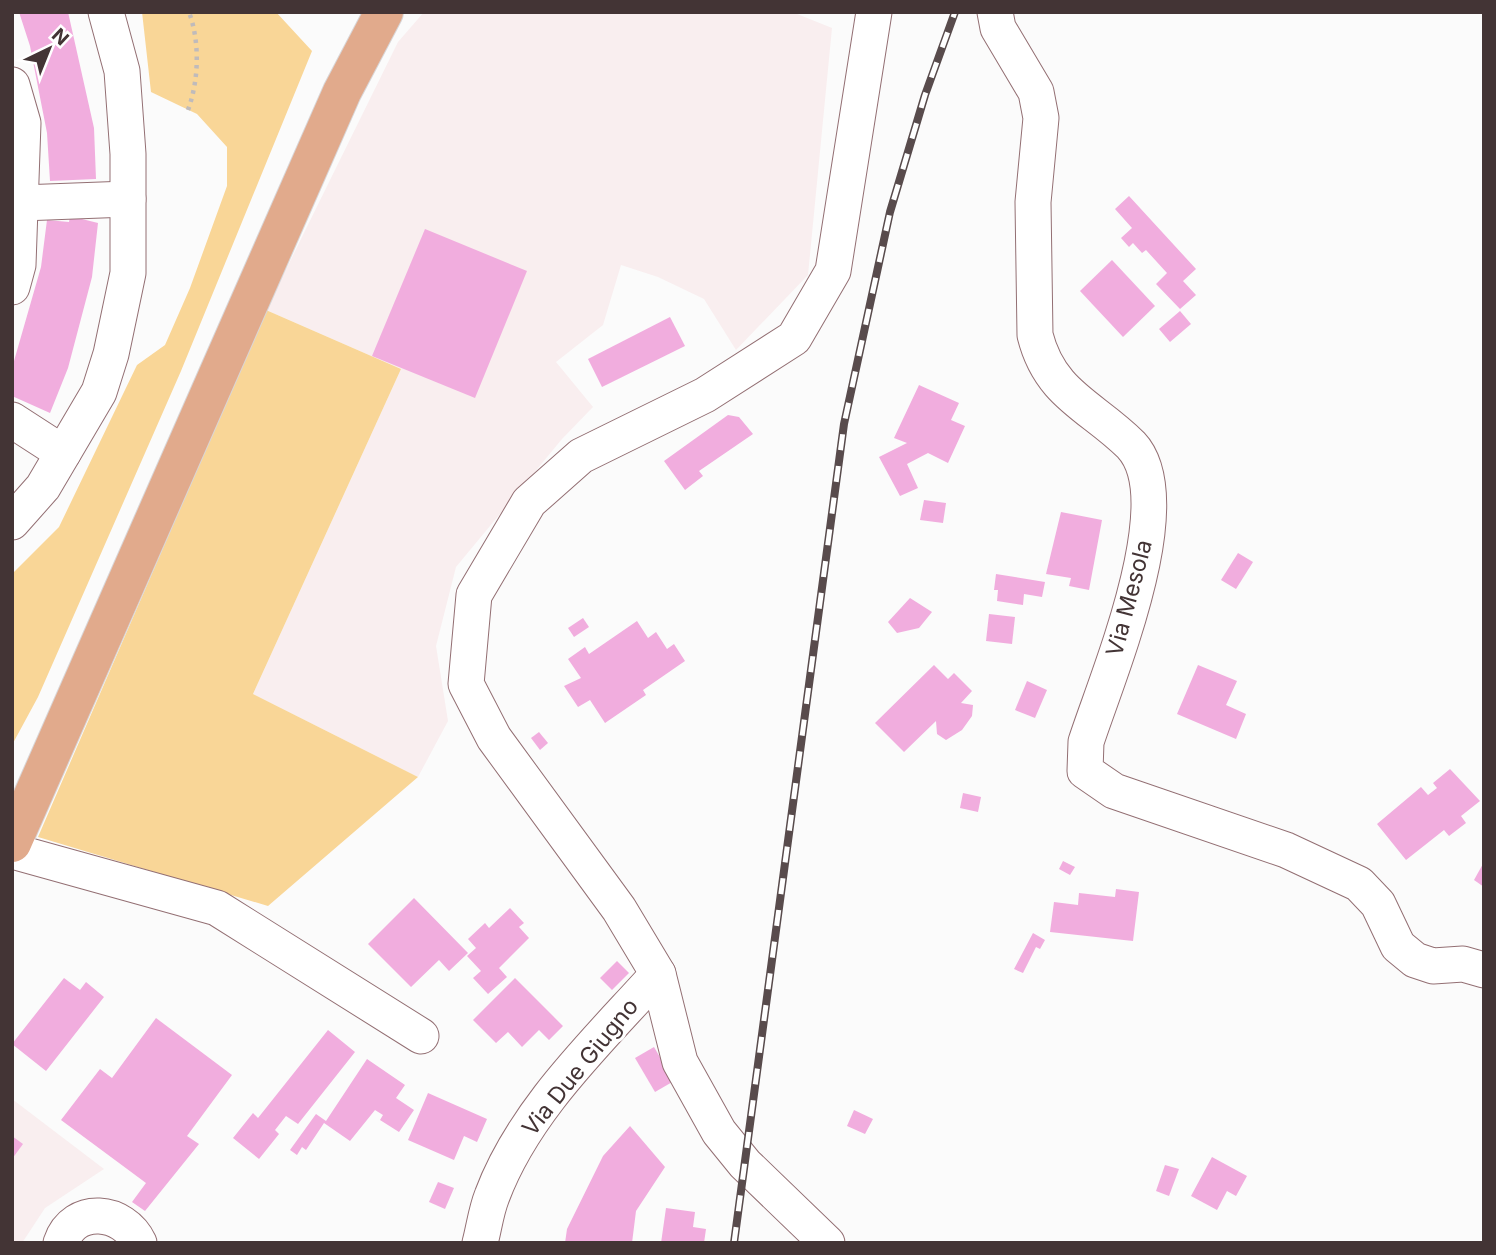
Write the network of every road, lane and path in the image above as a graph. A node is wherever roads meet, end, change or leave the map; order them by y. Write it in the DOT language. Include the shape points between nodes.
graph roads {
  1 [pos="106,12"];
  2 [pos="189,12"];
  3 [pos="874,12"];
  4 [pos="995,12"];
  5 [pos="375,16"];
  6 [pos="12,85"];
  7 [pos="188,110"];
  8 [pos="128,199"];
  9 [pos="21,203"];
  10 [pos="12,287"];
  11 [pos="12,420"];
  12 [pos="63,453"];
  13 [pos="12,522"];
  14 [pos="12,843"];
  15 [pos="12,851"];
  16 [pos="1484,970"];
  17 [pos="658,974"];
  18 [pos="421,1036"];
  19 [pos="61,1243"];
  20 [pos="139,1243"];
  21 [pos="480,1243"];
  22 [pos="827,1243"];
  1 -- 8 [label="street" via="122,71"];
  2 -- 7 [label="path" via="195,28 196,88"];
  3 -- 17 [label="street" via="833,271 794,338 705,395 581,456 529,502 474,594 466,684 494,738 619,909"];
  4 -- 16 [label="street, Via Mesola" via="998,28 1036,92 1041,118 1033,202 1035,335 1040,354 1055,380 1076,402 1130,445 1143,462 1150,484 1146,551 1086,742 1085,771 1114,791 1286,850 1359,884 1378,904 1398,946 1415,960"];
  5 -- 14 [label="main road"];
  6 -- 9 [label="street" via="23,123"];
  8 -- 9 [label="street"];
  8 -- 12 [label="street" via="128,272 111,354 99,392"];
  9 -- 10 [label="street" via="19,265"];
  11 -- 12 [label="street"];
  12 -- 13 [label="street" via="43,487"];
  15 -- 18 [label="street" via="216,908"];
  17 -- 21 [label="street, Via Due Giugno" via="563,1081 521,1139 491,1196"];
  17 -- 22 [label="street" via="680,1062 719,1132 745,1164"];
  19 -- 20 [label="street" via="72,1225 98,1215 125,1223"];
}
